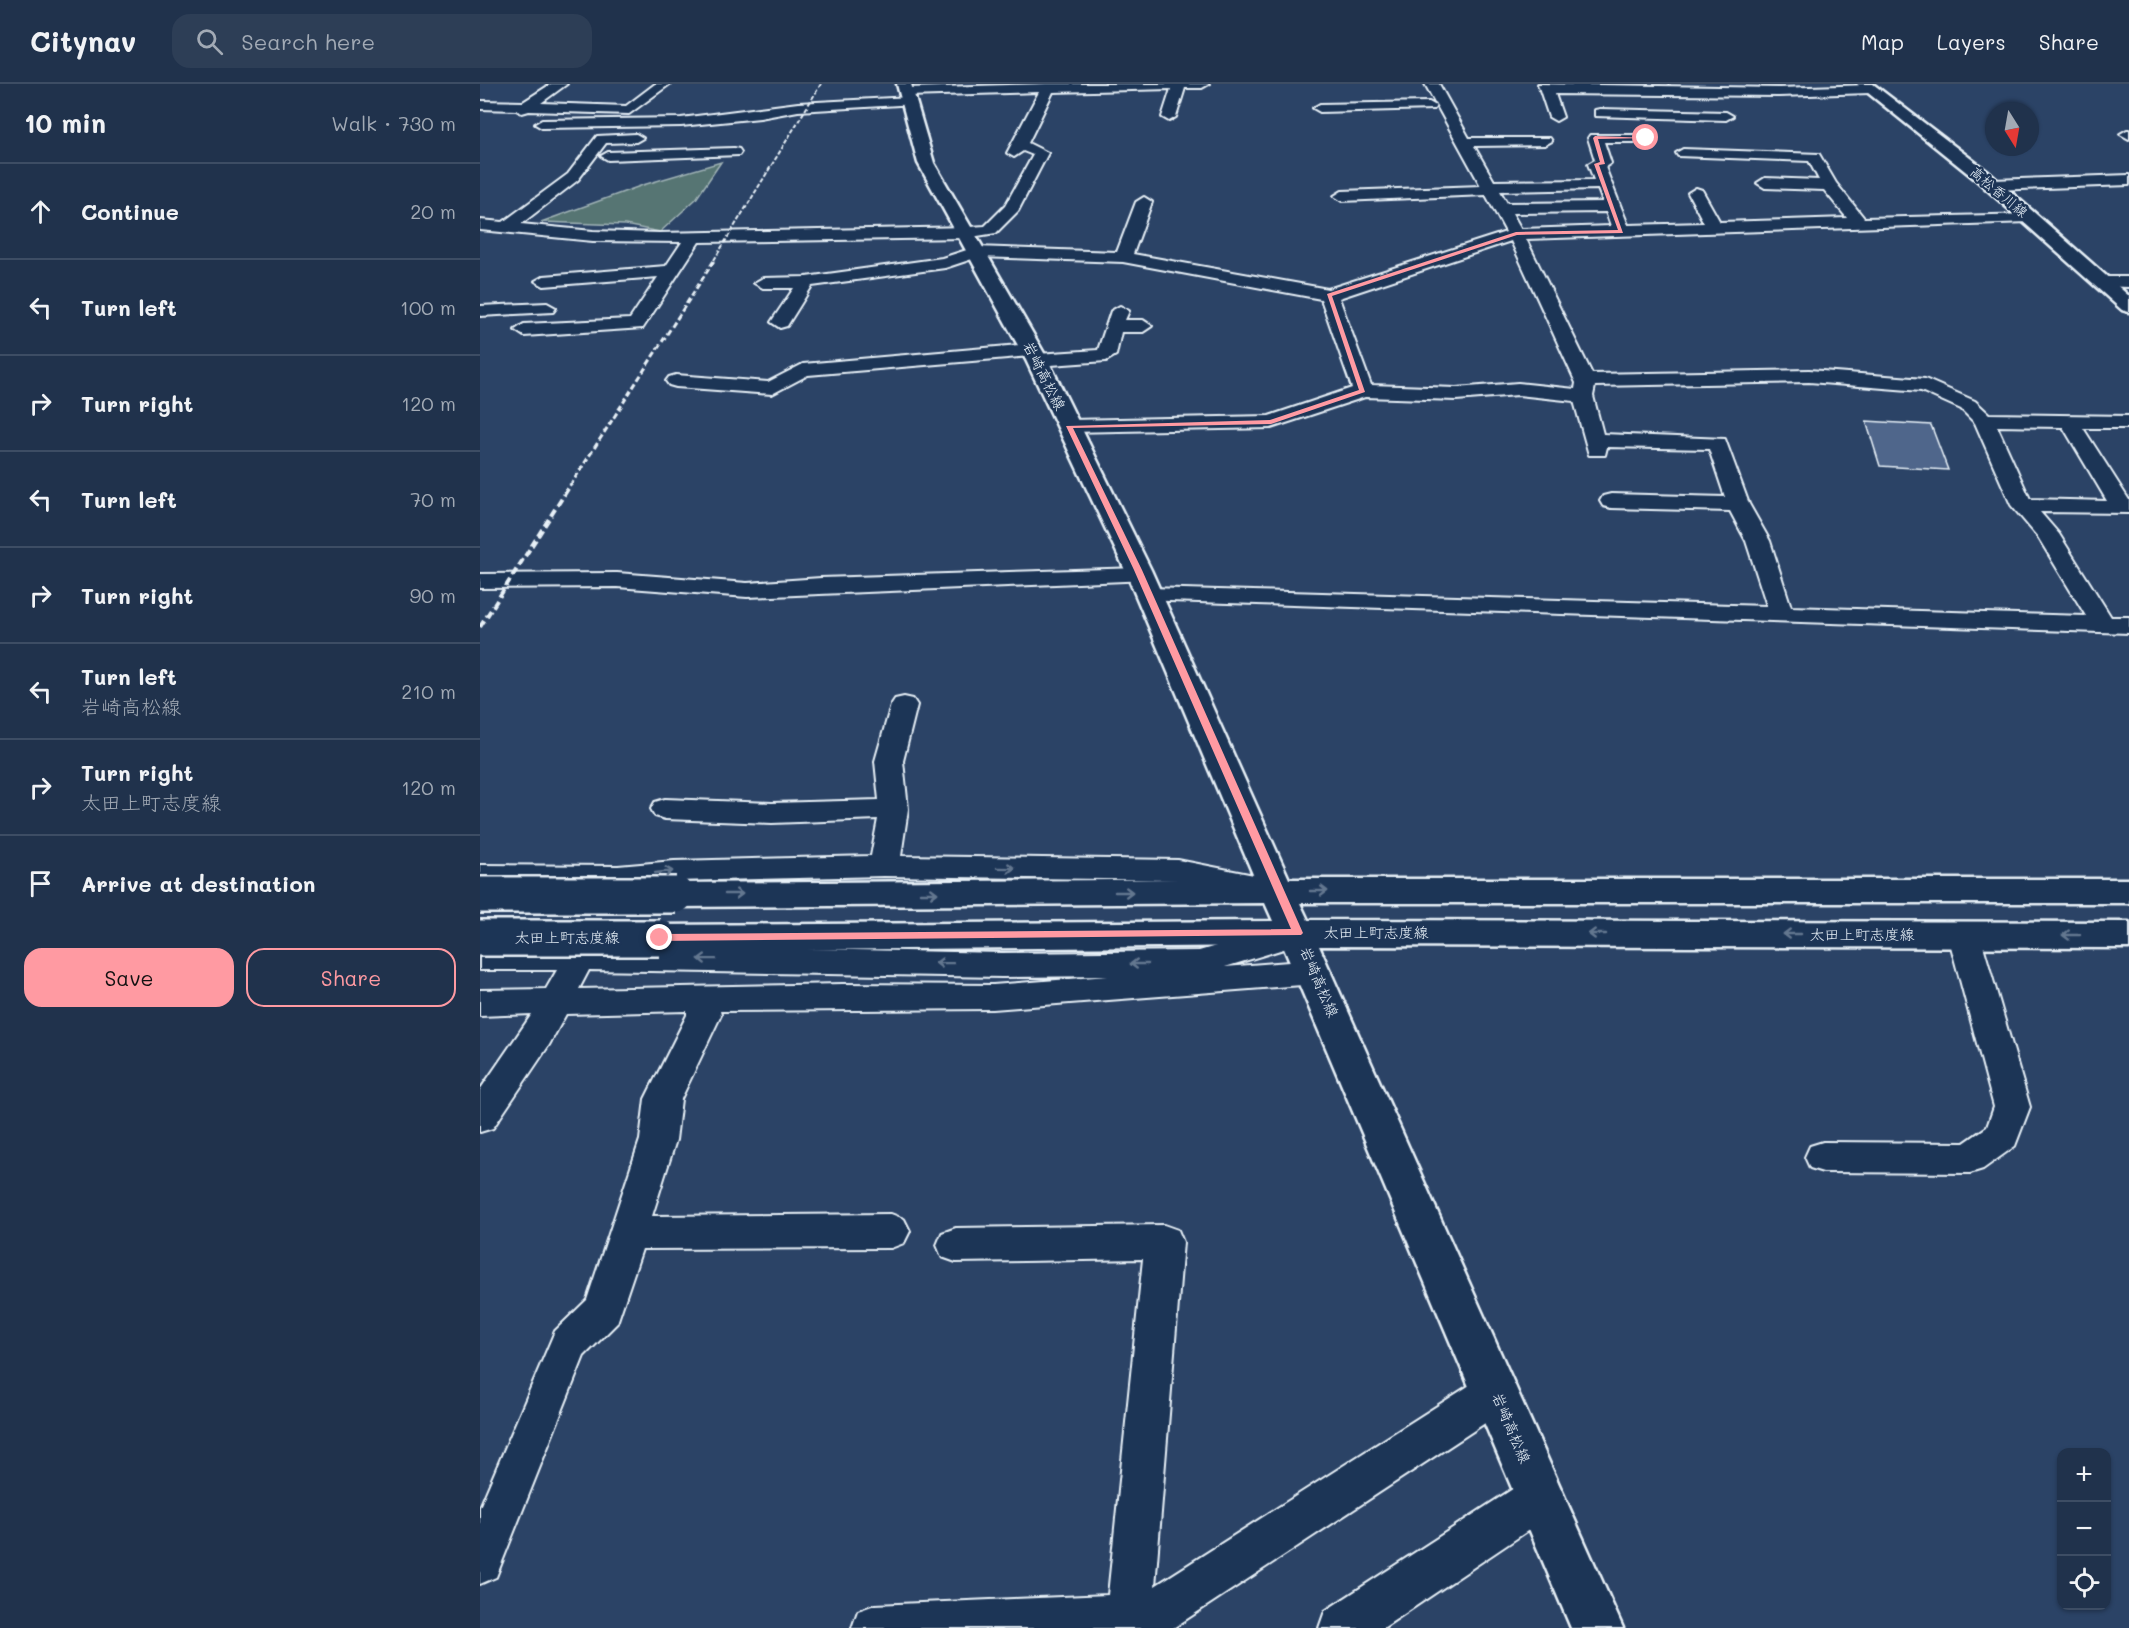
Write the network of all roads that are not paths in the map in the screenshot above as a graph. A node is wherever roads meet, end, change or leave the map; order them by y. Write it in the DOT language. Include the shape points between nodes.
graph roads {
  1 [pos="663,84"];
  2 [pos="1202,84"];
  3 [pos="1432,84"];
  4 [pos="1179,85"];
  5 [pos="1051,86"];
  6 [pos="1113,86"];
  7 [pos="1867,86"];
  8 [pos="1546,87"];
  9 [pos="559,90"];
  10 [pos="1652,90"];
  11 [pos="525,91"];
  12 [pos="907,92"];
  13 [pos="1318,92"];
  14 [pos="626,94"];
  15 [pos="649,95"];
  16 [pos="1106,103"];
  17 [pos="480,105"];
  18 [pos="1429,106"];
  19 [pos="525,107"];
  20 [pos="1168,108"];
  21 [pos="630,109"];
  22 [pos="681,110"];
  23 [pos="1600,113"];
  24 [pos="1662,114"];
  25 [pos="1726,116"];
  26 [pos="1556,117"];
  27 [pos="497,120"];
  28 [pos="542,124"];
  29 [pos="687,136"];
  30 [pos="1646,138"];
  31 [pos="1545,141"];
  32 [pos="1465,142"];
  33 [pos="734,152"];
  34 [pos="1683,153"];
  35 [pos="588,157"];
  36 [pos="573,176"];
  37 [pos="595,176"];
  38 [pos="2129,180"];
  39 [pos="1765,183"];
  40 [pos="1604,184"];
  41 [pos="1829,185"];
  42 [pos="1992,185"];
  43 [pos="1492,188"];
  44 [pos="1696,193"];
  45 [pos="1342,196"];
  46 [pos="1143,202"];
  47 [pos="1612,207"];
  48 [pos="1503,208"];
  49 [pos="2029,217"];
  50 [pos="1858,221"];
  51 [pos="480,225"];
  52 [pos="508,226"];
  53 [pos="1715,228"];
  54 [pos="1622,232"];
  55 [pos="1516,234"];
  56 [pos="693,238"];
  57 [pos="968,239"];
  58 [pos="1123,257"];
  59 [pos="670,272"];
  60 [pos="544,281"];
  61 [pos="806,282"];
  62 [pos="2104,282"];
  63 [pos="2129,282"];
  64 [pos="763,284"];
  65 [pos="1329,295"];
  66 [pos="2129,306"];
  67 [pos="547,308"];
  68 [pos="480,311"];
  69 [pos="780,322"];
  70 [pos="1143,326"];
  71 [pos="524,330"];
  72 [pos="1034,355"];
  73 [pos="676,381"];
  74 [pos="1584,388"];
  75 [pos="1363,391"];
  76 [pos="1984,420"];
  77 [pos="2069,421"];
  78 [pos="2129,422"];
  79 [pos="1069,426"];
  80 [pos="1611,501"];
  81 [pos="1738,504"];
  82 [pos="2022,505"];
  83 [pos="480,581"];
  84 [pos="1144,585"];
  85 [pos="1781,613"];
  86 [pos="2104,625"];
  87 [pos="2129,625"];
  88 [pos="904,705"];
  89 [pos="665,809"];
  90 [pos="894,809"];
  91 [pos="884,866"];
  92 [pos="480,876"];
  93 [pos="1279,891"];
  94 [pos="2129,891"];
  95 [pos="480,895"];
  96 [pos="1298,933"];
  97 [pos="1964,935"];
  98 [pos="2129,935"];
  99 [pos="480,938"];
  100 [pos="480,958"];
  101 [pos="573,970"];
  102 [pos="1315,972"];
  103 [pos="701,999"];
  104 [pos="557,1002"];
  105 [pos="480,1003"];
  106 [pos="480,1118"];
  107 [pos="1823,1157"];
  108 [pos="891,1231"];
  109 [pos="628,1233"];
  110 [pos="956,1245"];
  111 [pos="1496,1392"];
  112 [pos="1541,1496"];
  113 [pos="480,1561"];
  114 [pos="1129,1619"];
  115 [pos="1589,1625"];
  116 [pos="875,1628"];
  117 [pos="887,1628"];
  118 [pos="1342,1628"];
  1 -- 15 [label="street"];
  2 -- 4 [label="street"];
  3 -- 32 [label="street"];
  4 -- 6 [label="street"];
  4 -- 20 [label="street"];
  5 -- 6 [label="street"];
  5 -- 12 [label="street"];
  5 -- 57 [label="street" via="1039,99 1018,149 1041,153 1012,208 990,230"];
  6 -- 16 [label="street"];
  7 -- 10 [label="street" via="1779,92"];
  7 -- 42 [label="main road, 高松香川線"];
  8 -- 10 [label="street"];
  8 -- 26 [label="street"];
  9 -- 11 [label="street"];
  9 -- 19 [label="street"];
  10 -- 24 [label="street"];
  12 -- 28 [label="street" via="681,122"];
  12 -- 57 [label="main road, 岩崎高松線" via="920,150"];
  13 -- 18 [label="street" via="1321,115"];
  14 -- 15 [label="street"];
  15 -- 21 [label="street"];
  17 -- 19 [label="street"];
  19 -- 21 [label="street"];
  19 -- 27 [label="street"];
  21 -- 22 [label="street"];
  23 -- 24 [label="street"];
  24 -- 25 [label="street"];
  29 -- 35 [label="street" via="602,139"];
  30 -- 40 [label="street" via="1595,138 1603,164 1596,164"];
  31 -- 32 [label="street"];
  32 -- 43 [label="street"];
  33 -- 35 [label="street"];
  34 -- 41 [label="street" via="1814,158"];
  35 -- 36 [label="street"];
  36 -- 37 [label="street"];
  36 -- 52 [label="street"];
  38 -- 42 [label="street"];
  39 -- 41 [label="street"];
  40 -- 43 [label="street"];
  40 -- 47 [label="street"];
  41 -- 50 [label="street"];
  42 -- 49 [label="main road, 高松香川線"];
  43 -- 45 [label="street"];
  43 -- 48 [label="street"];
  44 -- 53 [label="street"];
  46 -- 58 [label="street"];
  47 -- 48 [label="street"];
  47 -- 54 [label="street"];
  48 -- 55 [label="street"];
  49 -- 50 [label="street"];
  49 -- 62 [label="main road, 高松香川線"];
  50 -- 53 [label="street"];
  51 -- 52 [label="street"];
  52 -- 56 [label="street" via="593,236"];
  53 -- 54 [label="street"];
  54 -- 55 [label="street"];
  55 -- 65 [label="street"];
  55 -- 74 [label="street"];
  56 -- 57 [label="street"];
  56 -- 59 [label="street"];
  57 -- 58 [label="street"];
  57 -- 61 [label="street" via="945,263"];
  57 -- 72 [label="main road, 岩崎高松線"];
  58 -- 65 [label="street"];
  59 -- 60 [label="street"];
  59 -- 71 [label="street" via="636,324"];
  61 -- 64 [label="street"];
  61 -- 69 [label="street"];
  62 -- 63 [label="street"];
  62 -- 66 [label="main road, 高松香川線"];
  65 -- 75 [label="street"];
  67 -- 68 [label="street"];
  70 -- 72 [label="street" via="1117,318 1106,355"];
  72 -- 73 [label="street" via="803,370 772,388"];
  72 -- 79 [label="main road, 岩崎高松線"];
  74 -- 75 [label="street" via="1456,394"];
  74 -- 76 [label="street" via="1809,376 1925,385 1968,405"];
  74 -- 81 [label="street" via="1596,445 1718,443"];
  75 -- 79 [label="street" via="1271,422"];
  76 -- 77 [label="street"];
  76 -- 82 [label="street"];
  77 -- 78 [label="street"];
  77 -- 82 [label="street" via="2123,508"];
  79 -- 84 [label="main road, 岩崎高松線"];
  80 -- 81 [label="street"];
  81 -- 85 [label="street" via="1758,541"];
  82 -- 86 [label="street" via="2047,534"];
  83 -- 84 [label="street" via="617,580 747,590 832,584"];
  84 -- 85 [label="street"];
  84 -- 93 [label="main road, 岩崎高松線"];
  85 -- 86 [label="street"];
  86 -- 87 [label="street"];
  88 -- 90 [label="street" via="889,761"];
  89 -- 90 [label="street" via="772,813"];
  90 -- 91 [label="street"];
  92 -- 91 [label="street, one-way" via="616,882 674,871"];
  91 -- 93 [label="street, one-way" via="1178,870"];
  93 -- 94 [label="main road, one-way"];
  95 -- 93 [label="main road, one-way, bridge"];
  93 -- 96 [label="main road, 岩崎高松線"];
  97 -- 96 [label="main road, 太田上町志度線, one-way"];
  96 -- 99 [label="main road, 太田上町志度線, bridge"];
  96 -- 100 [label="street, one-way" via="1199,963 1002,965"];
  96 -- 102 [label="main road, 岩崎高松線"];
  98 -- 97 [label="main road, 太田上町志度線, one-way"];
  97 -- 107 [label="street" via="2012,1107 2002,1136 1970,1158"];
  101 -- 104 [label="street"];
  102 -- 103 [label="street" via="993,997"];
  102 -- 111 [label="main road, 岩崎高松線"];
  103 -- 104 [label="street"];
  103 -- 109 [label="street" via="704,1015 663,1099 658,1140"];
  104 -- 105 [label="street"];
  104 -- 106 [label="street"];
  108 -- 109 [label="street"];
  109 -- 113 [label="street" via="603,1310 569,1344"];
  110 -- 114 [label="street" via="1164,1242"];
  111 -- 112 [label="main road, 岩崎高松線"];
  111 -- 114 [label="street" via="1148,1617"];
  112 -- 115 [label="main road, 岩崎高松線"];
  112 -- 118 [label="street"];
  114 -- 117 [label="street"];
  116 -- 117 [label="street"];
}
